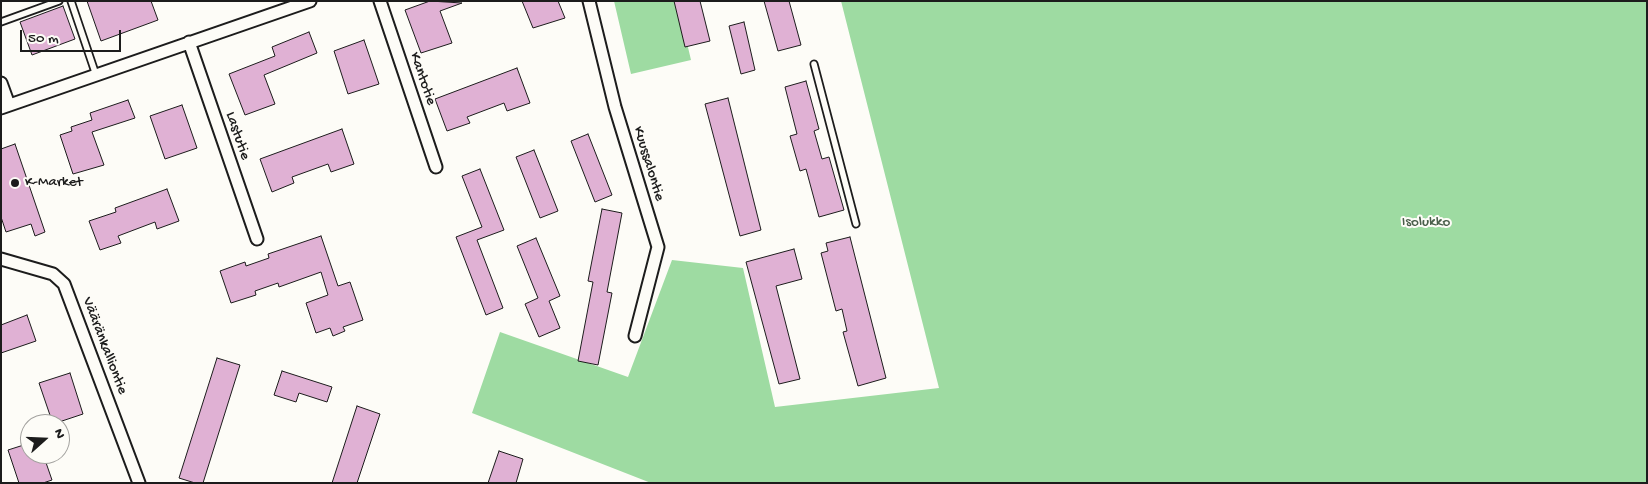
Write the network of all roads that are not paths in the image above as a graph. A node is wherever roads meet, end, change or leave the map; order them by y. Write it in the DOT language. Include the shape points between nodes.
graph roads {
  1 [pos="59,1"];
  2 [pos="70,1"];
  3 [pos="310,1"];
  4 [pos="380,1"];
  5 [pos="589,1"];
  6 [pos="1,22"];
  7 [pos="189,42"];
  8 [pos="814,64"];
  9 [pos="96,75"];
  10 [pos="1,83"];
  11 [pos="5,106"];
  12 [pos="436,167"];
  13 [pos="856,224"];
  14 [pos="257,239"];
  15 [pos="1,259"];
  16 [pos="635,336"];
  17 [pos="139,483"];
  1 -- 6 [label="lane"];
  2 -- 9 [label="lane"];
  3 -- 7 [label="street"];
  4 -- 12 [label="street, Kantotie"];
  5 -- 16 [label="street, Kuussalontie" via="615,107 658,247"];
  7 -- 9 [label="street"];
  7 -- 14 [label="street, Lastutie"];
  8 -- 13 [label="lane"];
  9 -- 11 [label="street"];
  10 -- 11 [label="street"];
  15 -- 17 [label="street, Vääränkalliontie" via="52,274 64,284"];
}
